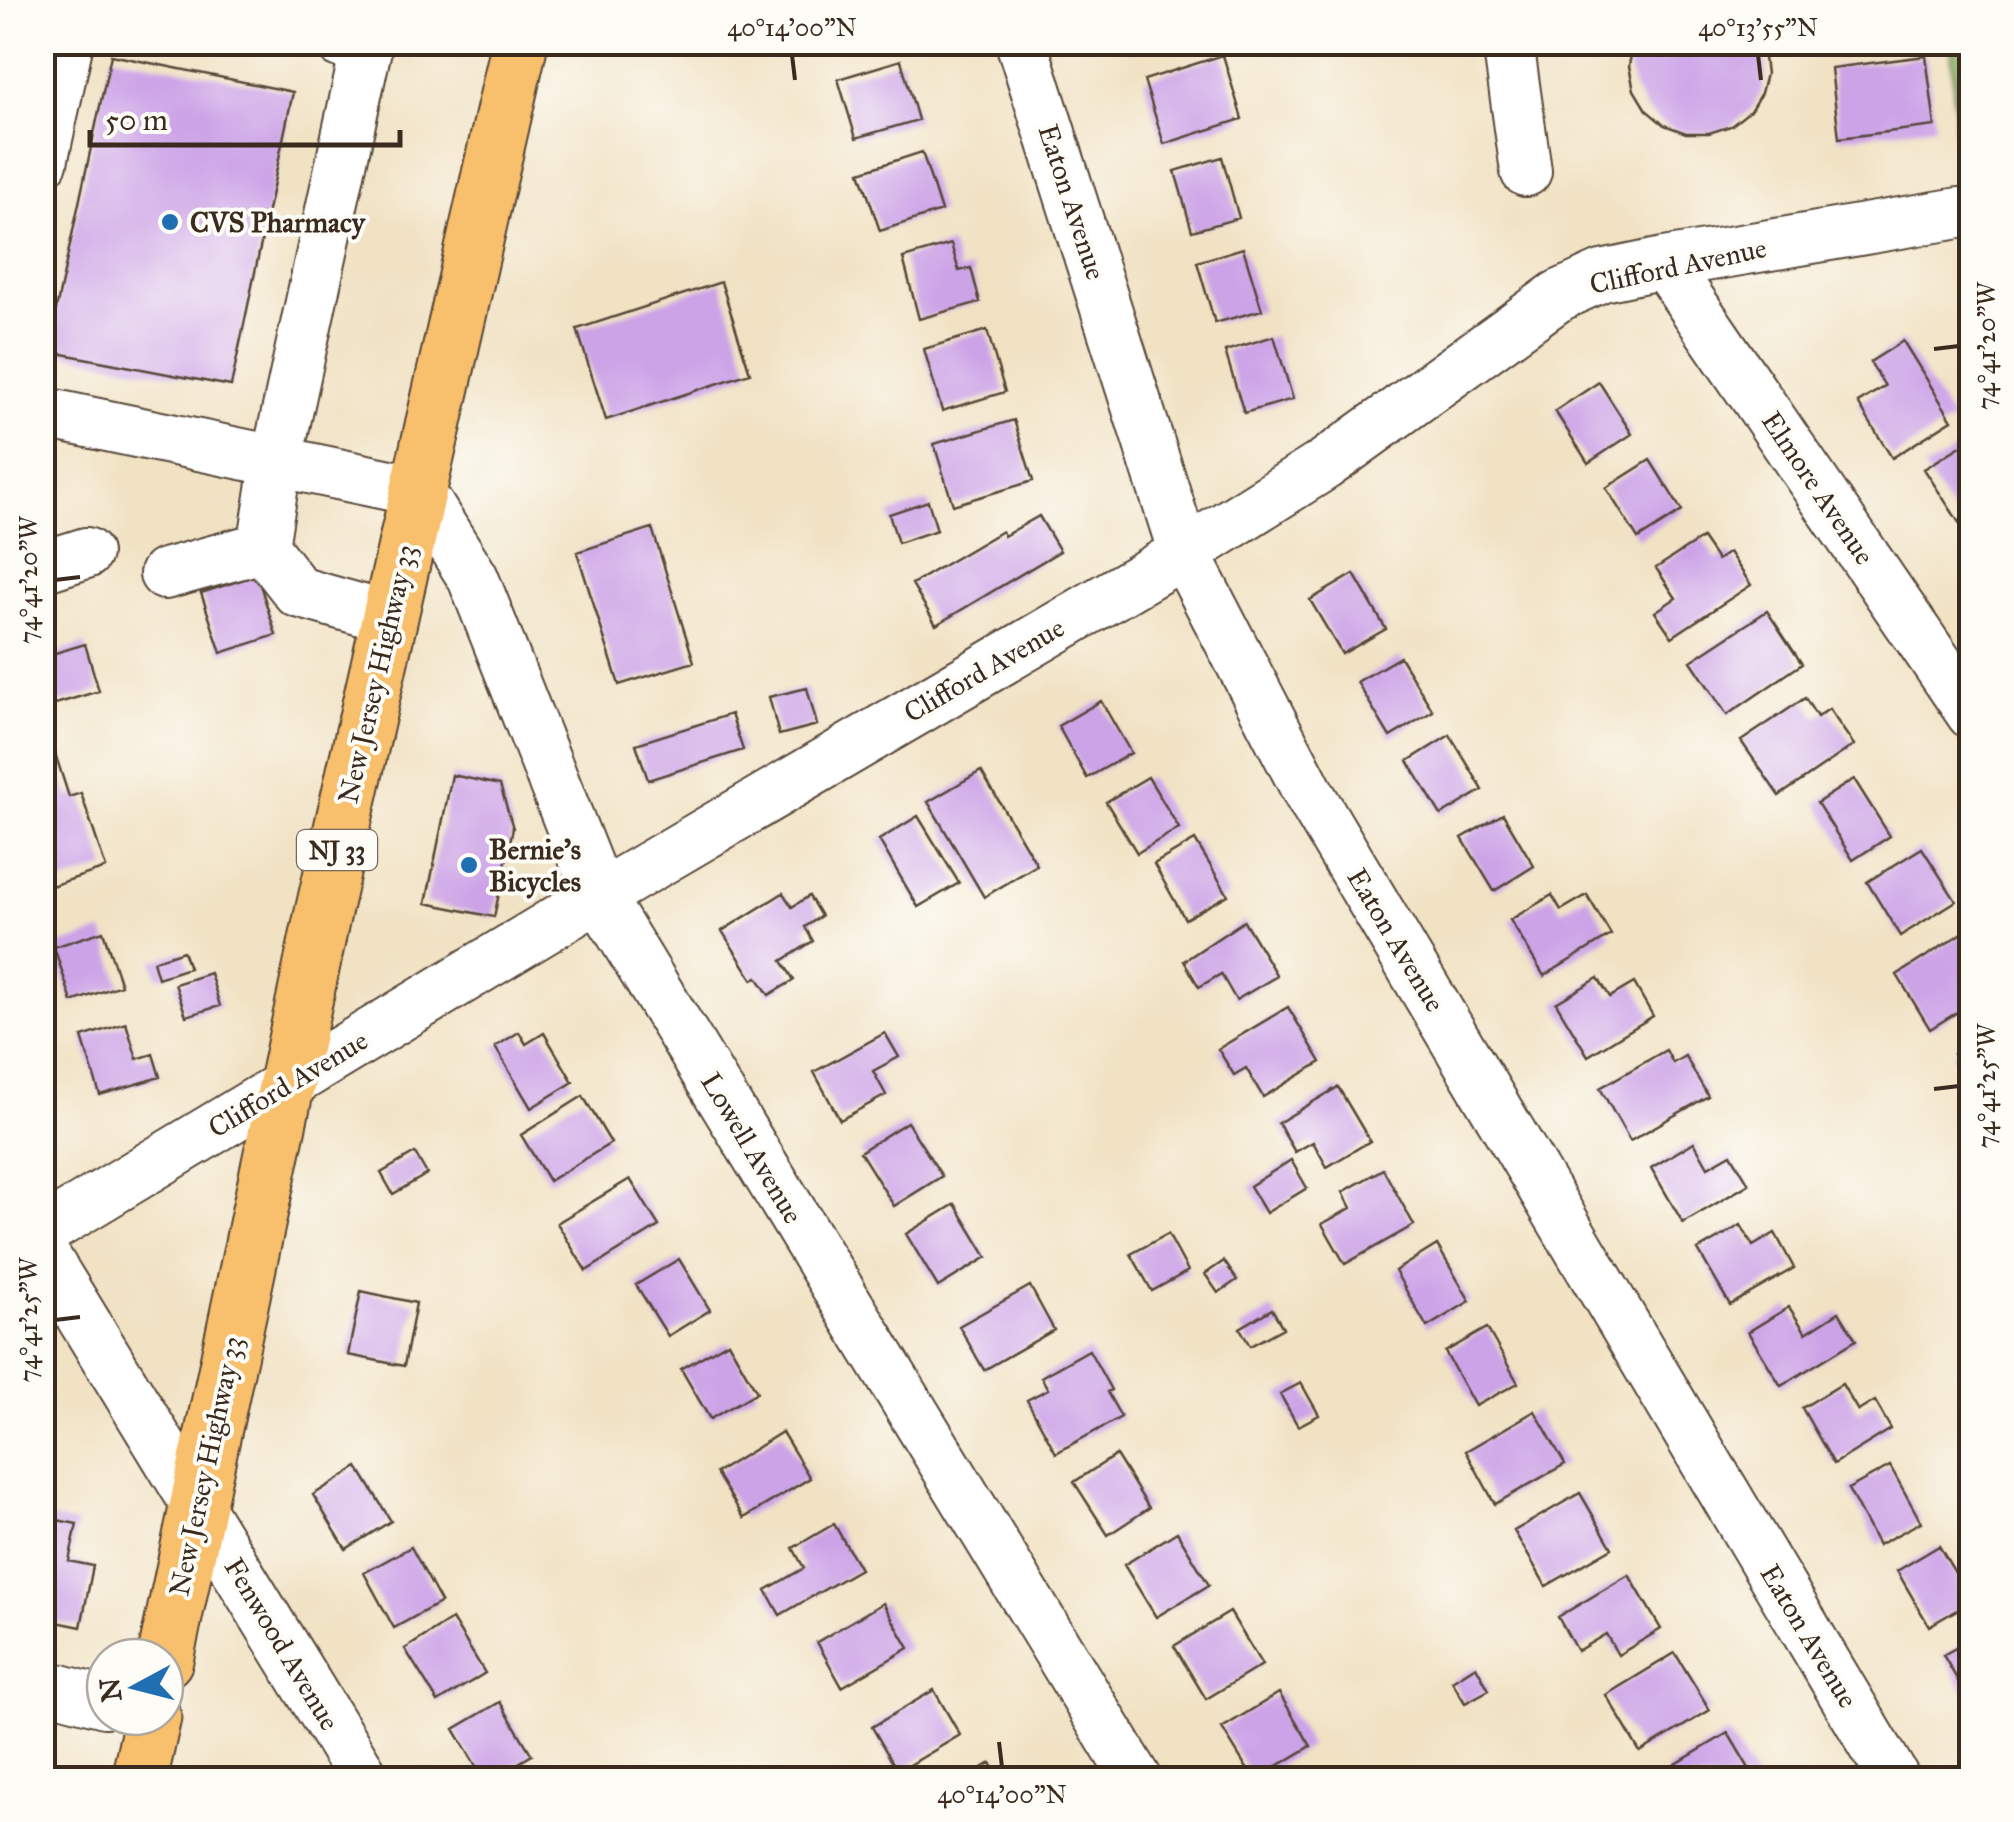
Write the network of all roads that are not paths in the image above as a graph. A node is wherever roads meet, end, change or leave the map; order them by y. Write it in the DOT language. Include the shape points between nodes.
graph roads {
  1 [pos="340,42"];
  2 [pos="520,42"];
  3 [pos="1021,42"];
  4 [pos="1508,42"];
  5 [pos="67,43"];
  6 [pos="42,162"];
  7 [pos="1526,171"];
  8 [pos="1959,213"];
  9 [pos="1664,263"];
  10 [pos="42,408"];
  11 [pos="276,460"];
  12 [pos="419,491"];
  13 [pos="263,548"];
  14 [pos="1184,553"];
  15 [pos="166,574"];
  16 [pos="390,618"];
  17 [pos="1972,714"];
  18 [pos="598,896"];
  19 [pos="286,1086"];
  20 [pos="42,1232"];
  21 [pos="42,1252"];
  22 [pos="198,1506"];
  23 [pos="170,1637"];
  24 [pos="42,1685"];
  25 [pos="85,1697"];
  26 [pos="149,1737"];
  27 [pos="140,1780"];
  28 [pos="365,1780"];
  29 [pos="1137,1780"];
  30 [pos="1894,1780"];
  1 -- 11 [label="street" via="366,49"];
  2 -- 12 [label="main road, New Jersey Highway 33 / NJ 33"];
  3 -- 14 [label="street, Eaton Avenue"];
  4 -- 7 [label="street"];
  5 -- 6 [label="street"];
  8 -- 9 [label="street, Clifford Avenue"];
  9 -- 14 [label="street, Clifford Avenue" via="1602,276 1558,296 1324,464"];
  9 -- 17 [label="street, Elmore Avenue"];
  10 -- 11 [label="street"];
  11 -- 12 [label="street"];
  11 -- 13 [label="street"];
  12 -- 16 [label="main road, New Jersey Highway 33 / NJ 33"];
  12 -- 18 [label="street, Lowell Avenue" via="473,578"];
  13 -- 15 [label="street"];
  13 -- 16 [label="street" via="298,592"];
  14 -- 18 [label="street, Clifford Avenue"];
  14 -- 30 [label="street, Eaton Avenue" via="1309,794"];
  16 -- 19 [label="main road, New Jersey Highway 33 / NJ 33"];
  18 -- 19 [label="street, Clifford Avenue"];
  18 -- 29 [label="street, Lowell Avenue"];
  19 -- 20 [label="street, Clifford Avenue"];
  19 -- 22 [label="main road, New Jersey Highway 33 / NJ 33"];
  21 -- 22 [label="street, Fenwood Avenue"];
  22 -- 23 [label="main road, New Jersey Highway 33 / NJ 33"];
  22 -- 28 [label="street, Fenwood Avenue"];
  24 -- 25 [label="street"];
  26 -- 27 [label="main road"];
}
